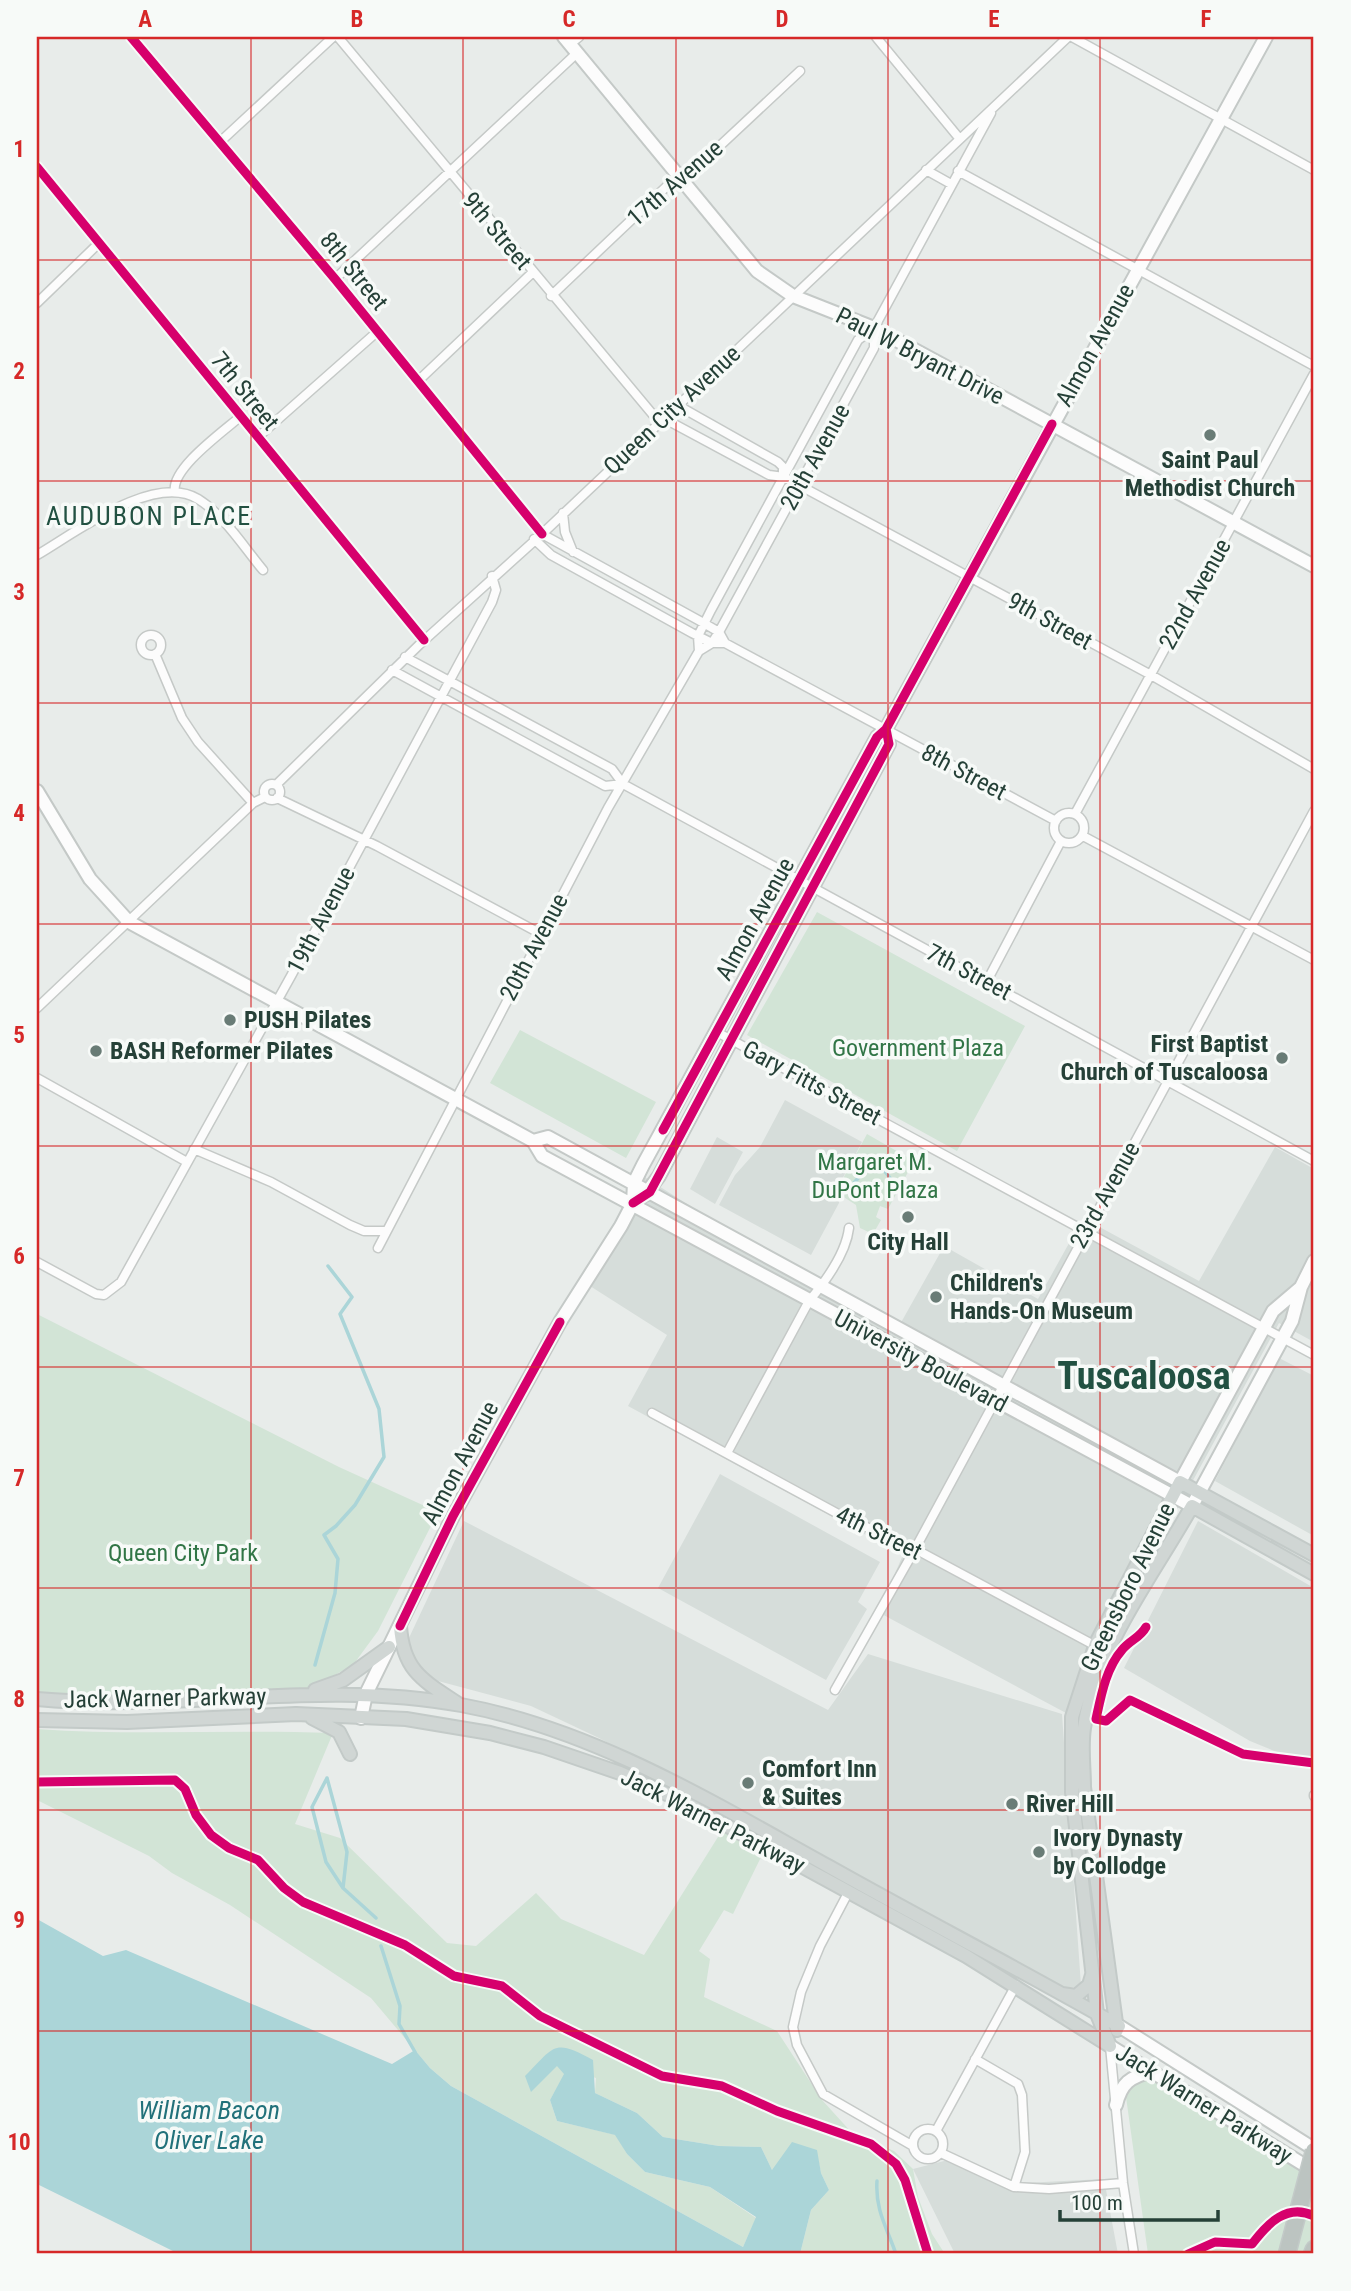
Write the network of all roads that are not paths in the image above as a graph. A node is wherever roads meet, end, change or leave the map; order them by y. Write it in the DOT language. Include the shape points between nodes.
graph roads {
  1 [pos="131,37"];
  2 [pos="336,37"];
  3 [pos="876,37"];
  4 [pos="1070,37"];
  5 [pos="1266,37"];
  6 [pos="573,43"];
  7 [pos="800,71"];
  8 [pos="996,105"];
  9 [pos="1221,119"];
  10 [pos="959,138"];
  11 [pos="221,141"];
  12 [pos="37,167"];
  13 [pos="926,170"];
  14 [pos="1314,170"];
  15 [pos="958,171"];
  16 [pos="449,173"];
  17 [pos="681,178"];
  18 [pos="951,184"];
  19 [pos="99,243"];
  20 [pos="1137,268"];
  21 [pos="532,273"];
  22 [pos="335,279"];
  23 [pos="551,296"];
  24 [pos="793,296"];
  25 [pos="37,303"];
  26 [pos="874,328"];
  27 [pos="378,331"];
  28 [pos="1314,366"];
  29 [pos="1314,374"];
  30 [pos="418,381"];
  31 [pos="677,405"];
  32 [pos="241,416"];
  33 [pos="661,420"];
  34 [pos="1052,424"];
  35 [pos="258,437"];
  36 [pos="783,477"];
  37 [pos="799,486"];
  38 [pos="175,492"];
  39 [pos="563,513"];
  40 [pos="1234,523"];
  41 [pos="538,537"];
  42 [pos="573,552"];
  43 [pos="37,555"];
  44 [pos="1314,566"];
  45 [pos="262,570"];
  46 [pos="492,576"];
  47 [pos="968,576"];
  48 [pos="704,625"];
  49 [pos="719,632"];
  50 [pos="698,636"];
  51 [pos="424,640"];
  52 [pos="712,643"];
  53 [pos="725,643"];
  54 [pos="699,651"];
  55 [pos="155,654"];
  56 [pos="405,657"];
  57 [pos="392,670"];
  58 [pos="1151,675"];
  59 [pos="450,681"];
  60 [pos="441,697"];
  61 [pos="886,729"];
  62 [pos="1314,769"];
  63 [pos="623,783"];
  64 [pos="276,785"];
  65 [pos="37,791"];
  66 [pos="265,797"];
  67 [pos="277,799"];
  68 [pos="253,803"];
  69 [pos="1314,811"];
  70 [pos="1075,814"];
  71 [pos="1056,821"];
  72 [pos="1083,836"];
  73 [pos="364,840"];
  74 [pos="1061,841"];
  75 [pos="798,880"];
  76 [pos="813,888"];
  77 [pos="129,922"];
  78 [pos="1251,926"];
  79 [pos="541,934"];
  80 [pos="1314,960"];
  81 [pos="987,981"];
  82 [pos="276,1003"];
  83 [pos="37,1008"];
  84 [pos="715,1031"];
  85 [pos="732,1040"];
  86 [pos="37,1078"];
  87 [pos="1168,1081"];
  88 [pos="455,1100"];
  89 [pos="533,1141"];
  90 [pos="194,1149"];
  91 [pos="1314,1161"];
  92 [pos="187,1162"];
  93 [pos="634,1183"];
  94 [pos="650,1192"];
  95 [pos="632,1203"];
  96 [pos="849,1228"];
  97 [pos="1086,1230"];
  98 [pos="385,1231"];
  99 [pos="378,1248"];
  100 [pos="1314,1261"];
  101 [pos="37,1262"];
  102 [pos="822,1286"];
  103 [pos="1301,1287"];
  104 [pos="809,1301"];
  105 [pos="1265,1328"];
  106 [pos="1282,1337"];
  107 [pos="1314,1355"];
  108 [pos="1003,1384"];
  109 [pos="994,1400"];
  110 [pos="652,1413"];
  111 [pos="727,1453"];
  112 [pos="1180,1482"];
  113 [pos="1199,1493"];
  114 [pos="1173,1496"];
  115 [pos="1192,1506"];
  116 [pos="915,1549"];
  117 [pos="1314,1555"];
  118 [pos="1314,1574"];
  119 [pos="400,1626"];
  120 [pos="1095,1645"];
  121 [pos="389,1647"];
  122 [pos="1107,1652"];
  123 [pos="835,1690"];
  124 [pos="300,1694"];
  125 [pos="366,1694"];
  126 [pos="37,1699"];
  127 [pos="460,1705"];
  128 [pos="305,1715"];
  129 [pos="361,1718"];
  130 [pos="37,1720"];
  131 [pos="350,1754"];
  132 [pos="849,1891"];
  133 [pos="1092,1975"];
  134 [pos="1016,1985"];
  135 [pos="1058,1994"];
  136 [pos="1097,2014"];
  137 [pos="1119,2026"];
  138 [pos="1110,2046"];
  139 [pos="975,2059"];
  140 [pos="1152,2071"];
  141 [pos="1116,2105"];
  142 [pos="936,2131"];
  143 [pos="913,2146"];
  144 [pos="1314,2150"];
  145 [pos="941,2153"];
  146 [pos="1314,2171"];
  147 [pos="1124,2183"];
  148 [pos="1014,2187"];
  149 [pos="1314,2249"];
  150 [pos="1134,2254"];
  151 [pos="1287,2254"];
  152 [pos="1312,2254"];
  1 -- 11 [label="street, 8th Street"];
  2 -- 11 [label="street"];
  2 -- 16 [label="street, 9th Street"];
  3 -- 10 [label="street"];
  4 -- 8 [label="street, Queen City Avenue"];
  4 -- 9 [label="street"];
  5 -- 9 [label="main road, Almon Avenue"];
  6 -- 16 [label="street"];
  6 -- 17 [label="main road, Paul W Bryant Drive"];
  7 -- 17 [label="street, 17th Avenue"];
  8 -- 10 [label="street, Queen City Avenue"];
  8 -- 15 [label="street, 20th Avenue"];
  9 -- 14 [label="street"];
  9 -- 20 [label="main road, Almon Avenue"];
  10 -- 13 [label="street, Queen City Avenue"];
  11 -- 22 [label="street, 8th Street"];
  12 -- 19 [label="street, 7th Street"];
  13 -- 18 [label="street"];
  13 -- 24 [label="street, Queen City Avenue"];
  15 -- 18 [label="street, 20th Avenue"];
  15 -- 20 [label="street"];
  16 -- 21 [label="street, 9th Street"];
  16 -- 22 [label="street"];
  17 -- 23 [label="street, 17th Avenue"];
  17 -- 24 [label="main road, Paul W Bryant Drive" via="757,271"];
  18 -- 26 [label="street, 20th Avenue"];
  19 -- 25 [label="street"];
  19 -- 32 [label="street, 7th Street"];
  20 -- 28 [label="street"];
  20 -- 34 [label="main road, Almon Avenue"];
  21 -- 23 [label="street, 9th Street"];
  21 -- 30 [label="street"];
  22 -- 27 [label="street, 8th Street"];
  23 -- 33 [label="street, 9th Street"];
  24 -- 26 [label="main road, Paul W Bryant Drive"];
  24 -- 31 [label="street, Queen City Avenue"];
  26 -- 34 [label="main road, Paul W Bryant Drive"];
  26 -- 36 [label="street, 20th Avenue" via="858,340"];
  26 -- 37 [label="street, 20th Avenue" via="874,348"];
  27 -- 30 [label="street, 8th Street"];
  27 -- 35 [label="street"];
  29 -- 40 [label="street, 22nd Avenue"];
  30 -- 41 [label="street, 8th Street"];
  31 -- 33 [label="street, Queen City Avenue"];
  31 -- 36 [label="street, 9th Street" via="778,462"];
  32 -- 35 [label="street, 7th Street"];
  32 -- 38 [label="street" via="183,468 174,480"];
  33 -- 36 [label="street, 9th Street" via="776,479"];
  33 -- 39 [label="street, Queen City Avenue"];
  34 -- 40 [label="main road, Paul W Bryant Drive"];
  34 -- 47 [label="main road, Almon Avenue"];
  35 -- 51 [label="street, 7th Street"];
  36 -- 37 [label="street, 9th Street"];
  36 -- 48 [label="street, 20th Avenue"];
  37 -- 47 [label="street, 9th Street"];
  37 -- 49 [label="street, 20th Avenue"];
  38 -- 43 [label="street" via="128,502"];
  38 -- 45 [label="street" via="209,507"];
  39 -- 41 [label="street, Queen City Avenue"];
  39 -- 42 [label="street"];
  40 -- 44 [label="main road, Paul W Bryant Drive"];
  40 -- 58 [label="street, 22nd Avenue"];
  41 -- 42 [label="street, 8th Street"];
  41 -- 46 [label="street, Queen City Avenue"];
  41 -- 50 [label="street, 8th Street" via="551,555"];
  42 -- 48 [label="street, 8th Street"];
  46 -- 51 [label="street, Queen City Avenue"];
  46 -- 59 [label="street, 19th Avenue" via="496,590 492,602"];
  47 -- 58 [label="street, 9th Street"];
  47 -- 61 [label="main road, Almon Avenue"];
  48 -- 49 [label="street, 8th Street"];
  48 -- 50 [label="street, 20th Avenue"];
  49 -- 52 [label="street, 20th Avenue"];
  49 -- 53 [label="street"];
  50 -- 52 [label="street, 8th Street"];
  50 -- 54 [label="street"];
  51 -- 56 [label="street, Queen City Avenue"];
  52 -- 53 [label="street, 8th Street"];
  52 -- 54 [label="street, 20th Avenue"];
  53 -- 61 [label="street, 8th Street"];
  54 -- 63 [label="street, 20th Avenue"];
  55 -- 68 [label="street" via="182,718"];
  56 -- 57 [label="street, Queen City Avenue"];
  56 -- 59 [label="street, 7th Street"];
  57 -- 60 [label="street, 7th Street"];
  57 -- 64 [label="street, Queen City Avenue"];
  58 -- 62 [label="street, 9th Street"];
  58 -- 70 [label="street, 22nd Avenue"];
  59 -- 60 [label="street, 19th Avenue"];
  59 -- 63 [label="street, 7th Street" via="612,769"];
  60 -- 63 [label="street, 7th Street" via="605,786"];
  60 -- 73 [label="street, 19th Avenue"];
  61 -- 71 [label="street, 8th Street"];
  61 -- 75 [label="main road, Almon Avenue" via="877,737"];
  61 -- 76 [label="main road, Almon Avenue" via="889,744"];
  63 -- 75 [label="street, 7th Street"];
  63 -- 79 [label="street, 20th Avenue"];
  64 -- 66 [label="street, Queen City Avenue" via="266,786"];
  64 -- 67 [label="street"];
  65 -- 77 [label="main road, University Boulevard" via="90,878"];
  66 -- 67 [label="street"];
  66 -- 68 [label="street, Queen City Avenue"];
  67 -- 73 [label="street"];
  68 -- 77 [label="street, Queen City Avenue"];
  69 -- 78 [label="street, 23rd Avenue"];
  70 -- 71 [label="street" via="1062,815"];
  70 -- 72 [label="street" via="1084,823"];
  71 -- 74 [label="street" via="1054,833"];
  72 -- 74 [label="street" via="1075,843"];
  72 -- 78 [label="street"];
  73 -- 79 [label="street"];
  73 -- 82 [label="street, 19th Avenue"];
  74 -- 81 [label="street"];
  75 -- 76 [label="street, 7th Street"];
  75 -- 84 [label="main road, Almon Avenue"];
  76 -- 81 [label="street, 7th Street"];
  76 -- 85 [label="main road, Almon Avenue"];
  77 -- 82 [label="main road, University Boulevard"];
  77 -- 83 [label="street, Queen City Avenue"];
  78 -- 80 [label="street"];
  78 -- 87 [label="street, 23rd Avenue"];
  79 -- 88 [label="street, 20th Avenue"];
  81 -- 87 [label="street, 7th Street"];
  82 -- 88 [label="main road, University Boulevard"];
  82 -- 90 [label="street, 19th Avenue"];
  84 -- 85 [label="street, Gary Fitts Street"];
  84 -- 93 [label="main road, Almon Avenue"];
  85 -- 94 [label="main road, Almon Avenue"];
  85 -- 97 [label="street, Gary Fitts Street"];
  86 -- 92 [label="street"];
  87 -- 91 [label="street, 7th Street"];
  87 -- 97 [label="street, 23rd Avenue"];
  88 -- 89 [label="main road, University Boulevard"];
  88 -- 98 [label="street, 20th Avenue"];
  89 -- 93 [label="main road, University Boulevard" via="548,1137"];
  89 -- 95 [label="main road, University Boulevard" via="542,1156"];
  90 -- 92 [label="street, 19th Avenue"];
  90 -- 98 [label="street" via="271,1182 364,1231"];
  92 -- 101 [label="street, 19th Avenue" via="121,1282 109,1292 96,1294"];
  93 -- 94 [label="main road, University Boulevard"];
  93 -- 95 [label="main road, Almon Avenue"];
  94 -- 95 [label="main road"];
  94 -- 102 [label="main road, University Boulevard"];
  95 -- 104 [label="main road, University Boulevard"];
  95 -- 119 [label="main road, Almon Avenue" via="503,1423"];
  96 -- 102 [label="street" via="848,1240"];
  97 -- 105 [label="street, Gary Fitts Street"];
  97 -- 108 [label="street, 23rd Avenue"];
  98 -- 99 [label="street, 20th Avenue"];
  100 -- 103 [label="main road, Greensboro Avenue"];
  102 -- 104 [label="street"];
  102 -- 108 [label="main road, University Boulevard"];
  103 -- 105 [label="main road, Greensboro Avenue" via="1273,1311"];
  103 -- 106 [label="main road, Greensboro Avenue" via="1292,1321"];
  104 -- 109 [label="main road, University Boulevard"];
  104 -- 111 [label="street"];
  105 -- 106 [label="street, Gary Fitts Street"];
  105 -- 112 [label="main road, Greensboro Avenue"];
  106 -- 107 [label="street, Gary Fitts Street"];
  106 -- 113 [label="main road, Greensboro Avenue"];
  108 -- 109 [label="street, 23rd Avenue"];
  108 -- 112 [label="main road, University Boulevard"];
  109 -- 114 [label="main road, University Boulevard"];
  109 -- 116 [label="street, 23rd Avenue"];
  110 -- 111 [label="street, 4th Street"];
  111 -- 116 [label="street, 4th Street" via="880,1536"];
  112 -- 113 [label="main road, University Boulevard"];
  112 -- 114 [label="main road, Greensboro Avenue"];
  113 -- 115 [label="main road, Greensboro Avenue"];
  113 -- 117 [label="main road, University Boulevard"];
  114 -- 115 [label="main road, University Boulevard"];
  114 -- 120 [label="main road, Greensboro Avenue"];
  115 -- 118 [label="main road, University Boulevard"];
  115 -- 122 [label="main road, Greensboro Avenue"];
  116 -- 120 [label="street, 4th Street"];
  116 -- 123 [label="street, 23rd Avenue"];
  119 -- 121 [label="main road, Almon Avenue"];
  119 -- 127 [label="main road" via="411,1669"];
  120 -- 122 [label="street, 4th Street"];
  120 -- 133 [label="main road, Greensboro Avenue" via="1077,1695 1071,1751"];
  121 -- 124 [label="main road" via="343,1681"];
  121 -- 125 [label="main road, Almon Avenue"];
  122 -- 137 [label="main road, Greensboro Avenue" via="1084,1728 1084,1787"];
  124 -- 125 [label="main road, Jack Warner Parkway"];
  124 -- 126 [label="main road, Jack Warner Parkway" via="127,1703"];
  125 -- 127 [label="main road, Jack Warner Parkway"];
  125 -- 129 [label="main road, Almon Avenue"];
  127 -- 135 [label="main road, Jack Warner Parkway" via="578,1738 639,1767 783,1841"];
  128 -- 129 [label="main road, Jack Warner Parkway"];
  128 -- 130 [label="main road, Jack Warner Parkway" via="127,1722"];
  128 -- 131 [label="main road" via="339,1732"];
  129 -- 132 [label="main road, Jack Warner Parkway" via="406,1719 490,1733 620,1773 664,1791"];
  132 -- 134 [label="main road, Jack Warner Parkway"];
  132 -- 143 [label="street" via="801,1992 793,2027 797,2045 823,2094"];
  133 -- 135 [label="main road" via="1089,1985 1076,1996"];
  133 -- 136 [label="main road, Greensboro Avenue"];
  134 -- 138 [label="main road, Jack Warner Parkway"];
  134 -- 139 [label="street"];
  135 -- 136 [label="main road, Jack Warner Parkway"];
  136 -- 137 [label="main road, Jack Warner Parkway"];
  136 -- 138 [label="main road, Greensboro Avenue"];
  137 -- 138 [label="main road"];
  137 -- 144 [label="main road, Jack Warner Parkway"];
  138 -- 140 [label="main road, Jack Warner Parkway"];
  138 -- 141 [label="street, Greensboro Avenue"];
  139 -- 142 [label="street"];
  139 -- 148 [label="street" via="1018,2084 1022,2095 1026,2152"];
  140 -- 141 [label="main road" via="1124,2084"];
  140 -- 146 [label="main road, Jack Warner Parkway"];
  141 -- 147 [label="street, Greensboro Avenue"];
  142 -- 143 [label="street" via="920,2131"];
  142 -- 145 [label="street" via="943,2138"];
  143 -- 145 [label="street" via="924,2159"];
  144 -- 151 [label="highway, bridge"];
  145 -- 148 [label="street"];
  147 -- 148 [label="street"];
  147 -- 150 [label="street, Greensboro Avenue"];
  149 -- 152 [label="highway"];
}
